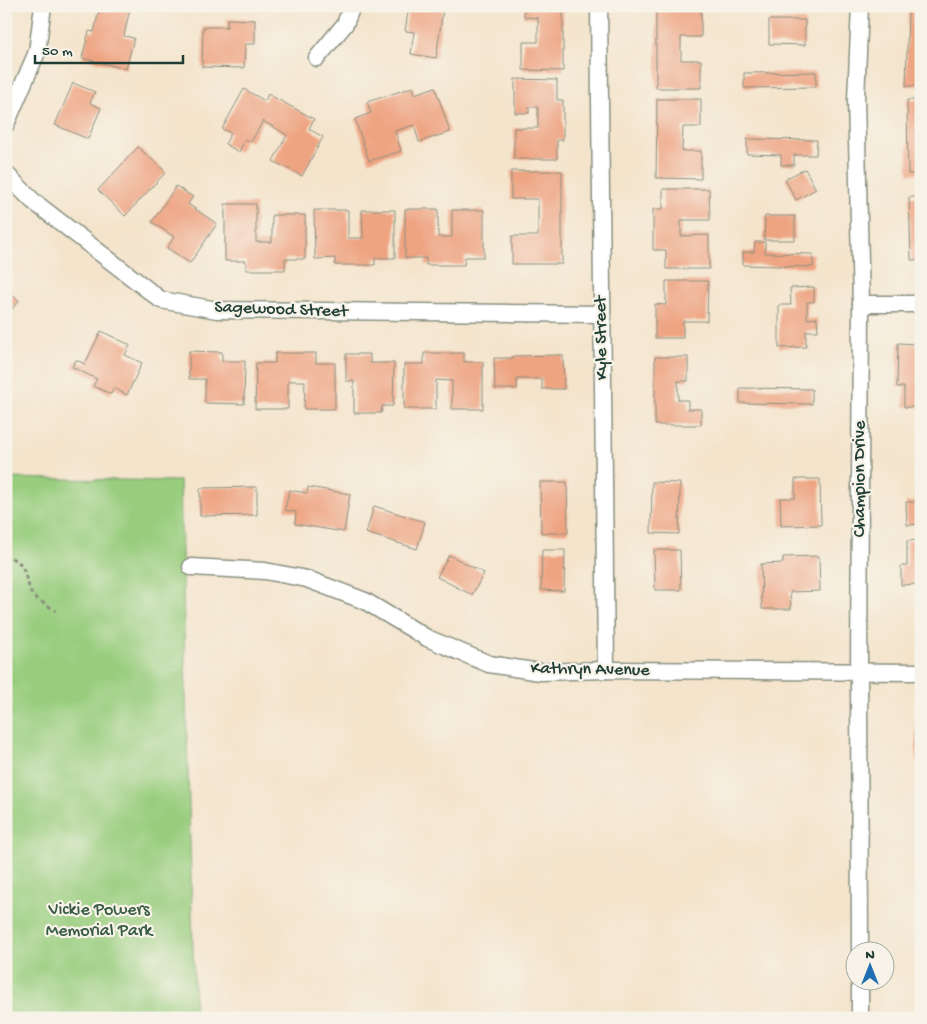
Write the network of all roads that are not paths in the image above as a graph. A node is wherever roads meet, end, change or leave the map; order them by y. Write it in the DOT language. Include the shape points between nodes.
graph roads {
  1 [pos="43,6"];
  2 [pos="352,6"];
  3 [pos="599,6"];
  4 [pos="860,6"];
  5 [pos="317,58"];
  6 [pos="6,124"];
  7 [pos="6,174"];
  8 [pos="861,304"];
  9 [pos="921,304"];
  10 [pos="602,314"];
  11 [pos="191,567"];
  12 [pos="606,670"];
  13 [pos="858,672"];
  14 [pos="921,672"];
  15 [pos="860,942"];
  16 [pos="860,992"];
  17 [pos="860,1018"];
  1 -- 6 [label="street" via="37,52"];
  2 -- 5 [label="street" via="345,24"];
  3 -- 10 [label="street, Kyle Street"];
  4 -- 8 [label="street, Champion Drive" via="856,99"];
  7 -- 10 [label="street, Sagewood Street" via="33,201 161,300 217,310"];
  8 -- 9 [label="street"];
  8 -- 13 [label="street, Champion Drive"];
  10 -- 12 [label="street, Kyle Street"];
  11 -- 12 [label="street, Kathryn Avenue" via="265,571 307,579 365,601 427,638 488,664 540,672"];
  12 -- 13 [label="street, Kathryn Avenue"];
  13 -- 14 [label="street, Kathryn Avenue"];
  13 -- 15 [label="street, Champion Drive"];
  16 -- 17 [label="street"];
}
